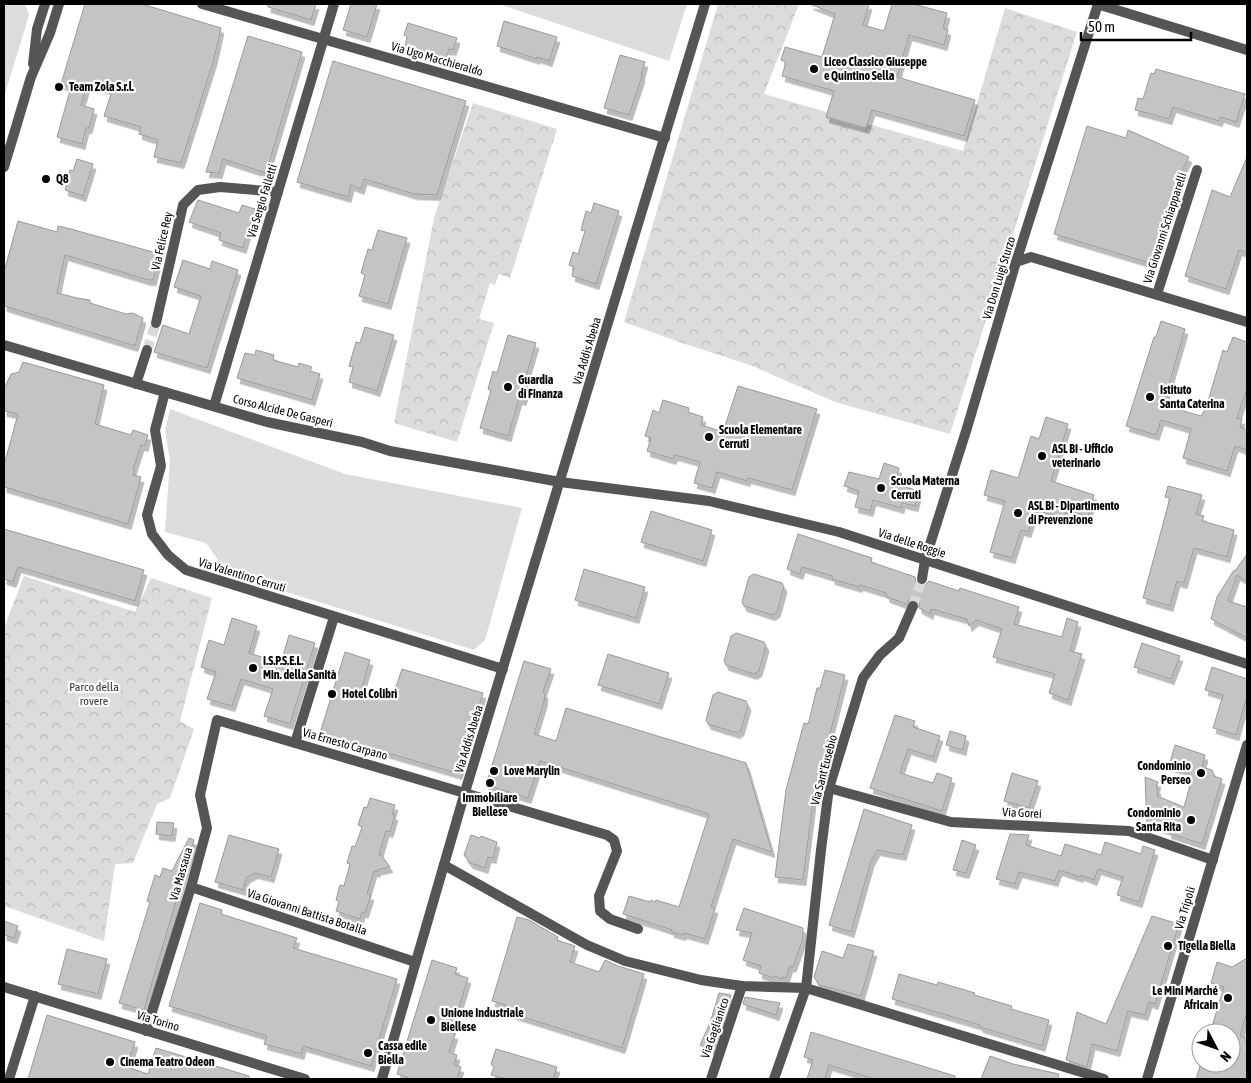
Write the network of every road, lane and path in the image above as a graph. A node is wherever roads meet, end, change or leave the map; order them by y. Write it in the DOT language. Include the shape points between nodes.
graph roads {
  1 [pos="45,4"];
  2 [pos="59,4"];
  3 [pos="202,4"];
  4 [pos="334,4"];
  5 [pos="705,4"];
  6 [pos="1098,4"];
  7 [pos="323,40"];
  8 [pos="1247,50"];
  9 [pos="31,77"];
  10 [pos="665,138"];
  11 [pos="4,167"];
  12 [pos="1197,170"];
  13 [pos="278,192"];
  14 [pos="1016,262"];
  15 [pos="1157,294"];
  16 [pos="1247,322"];
  17 [pos="156,323"];
  18 [pos="4,345"];
  19 [pos="147,350"];
  20 [pos="136,384"];
  21 [pos="165,392"];
  22 [pos="214,406"];
  23 [pos="560,482"];
  24 [pos="925,560"];
  25 [pos="922,579"];
  26 [pos="913,606"];
  27 [pos="334,617"];
  28 [pos="1247,664"];
  29 [pos="502,670"];
  30 [pos="217,720"];
  31 [pos="294,743"];
  32 [pos="1247,745"];
  33 [pos="829,788"];
  34 [pos="465,792"];
  35 [pos="1213,860"];
  36 [pos="444,865"];
  37 [pos="191,887"];
  38 [pos="638,929"];
  39 [pos="415,962"];
  40 [pos="742,986"];
  41 [pos="4,987"];
  42 [pos="806,988"];
  43 [pos="35,996"];
  44 [pos="146,1031"];
  45 [pos="1086,1076"];
  46 [pos="10,1079"];
  47 [pos="305,1079"];
  48 [pos="382,1079"];
  49 [pos="710,1079"];
  50 [pos="774,1079"];
  51 [pos="1104,1079"];
  52 [pos="1147,1079"];
  1 -- 9 [label="street" via="37,29"];
  2 -- 9 [label="street"];
  3 -- 7 [label="street, Via Ugo Macchieraldo"];
  4 -- 7 [label="street, Via Sergio Falletti"];
  5 -- 10 [label="street, Via Addis Abeba"];
  6 -- 8 [label="street"];
  6 -- 14 [label="street, Via Don Luigi Sturzo"];
  7 -- 10 [label="street, Via Ugo Macchieraldo"];
  7 -- 13 [label="street, Via Sergio Falletti"];
  9 -- 11 [label="street"];
  10 -- 23 [label="street, Via Addis Abeba"];
  12 -- 15 [label="street, Via Giovanni Schiapparelli"];
  13 -- 17 [label="street, Via Felice Rey" via="220,187 198,190 183,205"];
  13 -- 22 [label="street, Via Sergio Falletti"];
  14 -- 15 [label="street, Via Giovanni Schiapparelli" via="1031,256"];
  14 -- 24 [label="street, Via Don Luigi Sturzo" via="968,428"];
  15 -- 16 [label="street, Via Giovanni Schiapparelli"];
  18 -- 20 [label="street, Corso Alcide De Gasperi"];
  19 -- 20 [label="street"];
  20 -- 21 [label="street, Corso Alcide De Gasperi"];
  21 -- 22 [label="street, Corso Alcide De Gasperi"];
  21 -- 27 [label="street, Via Valentino Cerruti" via="155,430 161,466 147,515 152,534 168,555 186,570"];
  22 -- 23 [label="street, Corso Alcide De Gasperi" via="390,451"];
  23 -- 24 [label="street, Via delle Roggie" via="709,501 839,532"];
  23 -- 29 [label="street, Via Addis Abeba"];
  24 -- 25 [label="street"];
  24 -- 28 [label="street, Via delle Roggie"];
  26 -- 33 [label="street, Via Sant'Eusebio" via="899,638 880,655 863,678"];
  27 -- 29 [label="street, Via Valentino Cerruti"];
  27 -- 31 [label="street"];
  29 -- 34 [label="street, Via Addis Abeba"];
  30 -- 31 [label="street, Via Ernesto Carpano"];
  30 -- 37 [label="street, Via Massaua" via="200,795 206,828"];
  31 -- 34 [label="street, Via Ernesto Carpano"];
  32 -- 35 [label="street, Via Tripoli"];
  33 -- 35 [label="street, Via Gorei" via="951,822 1129,832"];
  33 -- 42 [label="street, Via Sant'Eusebio"];
  34 -- 36 [label="street, Via Addis Abeba"];
  34 -- 38 [label="street, Via Addis Abeba" via="607,835 614,840 617,851 599,896 600,911 610,919"];
  35 -- 52 [label="street, Via Tripoli"];
  36 -- 39 [label="street, Via Addis Abeba"];
  36 -- 40 [label="street" via="625,962"];
  37 -- 39 [label="street, Via Giovanni Battista Botalla"];
  37 -- 44 [label="street, Via Massaua"];
  39 -- 48 [label="street, Via Addis Abeba"];
  40 -- 42 [label="street"];
  40 -- 49 [label="street, Via Gaglianico"];
  41 -- 43 [label="street, Via Torino"];
  42 -- 45 [label="street"];
  42 -- 50 [label="street, Via Sant'Eusebio"];
  43 -- 44 [label="street, Via Torino"];
  43 -- 46 [label="street"];
  44 -- 47 [label="street, Via Torino"];
  45 -- 51 [label="street"];
}
